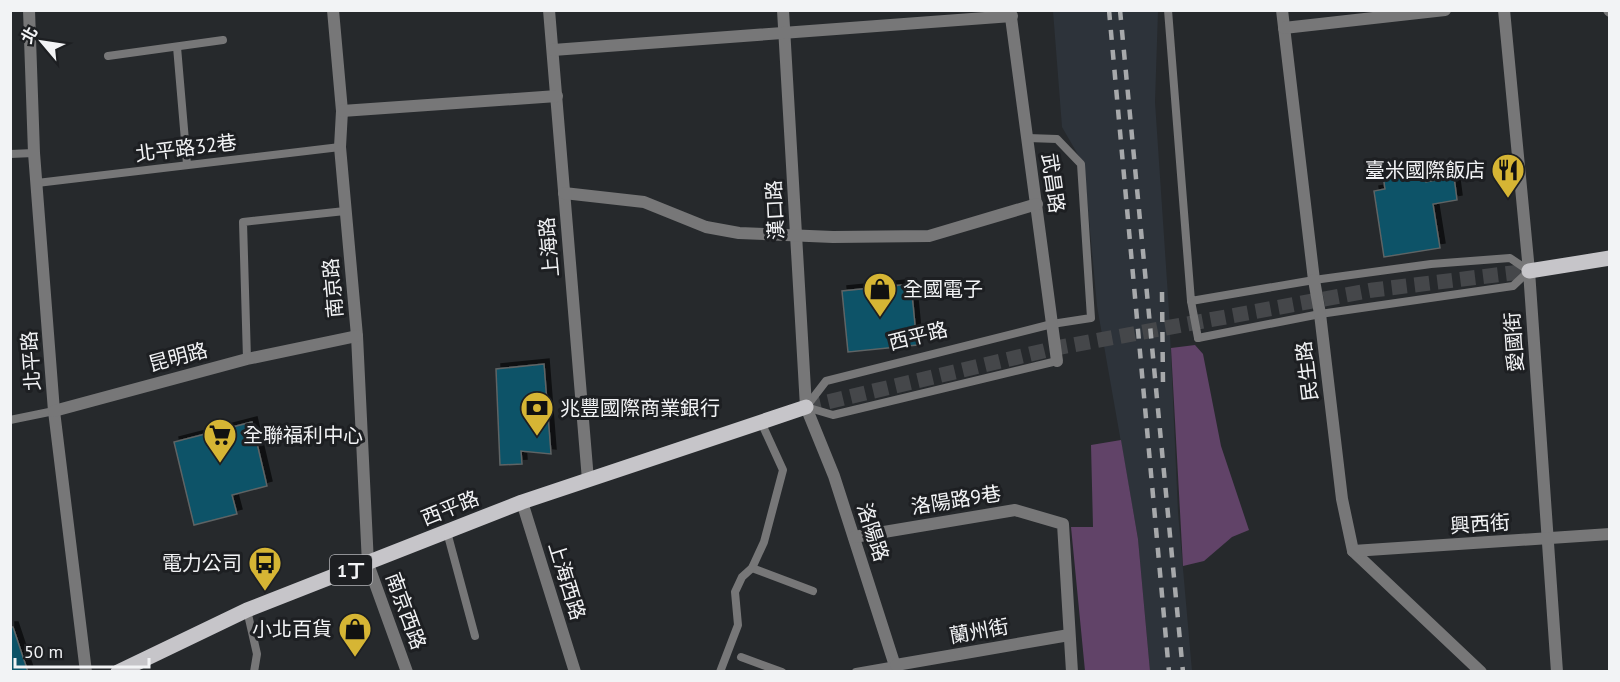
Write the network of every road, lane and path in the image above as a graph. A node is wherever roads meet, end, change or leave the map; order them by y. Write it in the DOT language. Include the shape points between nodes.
graph roads {
  1 [pos="29,10"];
  2 [pos="333,10"];
  3 [pos="549,10"];
  4 [pos="783,10"];
  5 [pos="1168,10"];
  6 [pos="1282,10"];
  7 [pos="1445,10"];
  8 [pos="1504,10"];
  9 [pos="1011,14"];
  10 [pos="1284,28"];
  11 [pos="784,32"];
  12 [pos="223,40"];
  13 [pos="177,47"];
  14 [pos="553,50"];
  15 [pos="108,56"];
  16 [pos="557,96"];
  17 [pos="342,111"];
  18 [pos="1028,138"];
  19 [pos="340,147"];
  20 [pos="34,153"];
  21 [pos="10,154"];
  22 [pos="187,164"];
  23 [pos="37,183"];
  24 [pos="564,193"];
  25 [pos="1037,204"];
  26 [pos="345,212"];
  27 [pos="796,235"];
  28 [pos="1610,258"];
  29 [pos="1529,271"];
  30 [pos="1314,280"];
  31 [pos="1191,301"];
  32 [pos="1320,314"];
  33 [pos="1052,324"];
  34 [pos="357,336"];
  35 [pos="247,359"];
  36 [pos="1057,361"];
  37 [pos="807,406"];
  38 [pos="54,411"];
  39 [pos="10,420"];
  40 [pos="761,422"];
  41 [pos="588,480"];
  42 [pos="522,502"];
  43 [pos="447,532"];
  44 [pos="1610,534"];
  45 [pos="854,537"];
  46 [pos="1548,539"];
  47 [pos="1353,552"];
  48 [pos="368,564"];
  49 [pos="752,568"];
  50 [pos="813,591"];
  51 [pos="247,610"];
  52 [pos="1069,635"];
  53 [pos="475,636"];
  54 [pos="741,657"];
  55 [pos="897,668"];
  56 [pos="86,672"];
  57 [pos="118,672"];
  58 [pos="254,672"];
  59 [pos="407,672"];
  60 [pos="575,672"];
  61 [pos="720,672"];
  62 [pos="782,672"];
  63 [pos="856,672"];
  64 [pos="1072,672"];
  65 [pos="1481,672"];
  66 [pos="1557,672"];
  1 -- 20 [label="street, 北平路"];
  2 -- 17 [label="street, 南京路"];
  3 -- 14 [label="street, 上海路"];
  4 -- 11 [label="street, 漢口路"];
  5 -- 31 [label="lane"];
  6 -- 10 [label="street, 民生路"];
  7 -- 10 [label="street"];
  8 -- 29 [label="street, 愛國街"];
  9 -- 11 [label="street"];
  9 -- 18 [label="street, 武昌路"];
  10 -- 30 [label="street, 民生路"];
  11 -- 14 [label="street"];
  11 -- 27 [label="street, 漢口路"];
  12 -- 13 [label="lane"];
  13 -- 15 [label="lane"];
  13 -- 22 [label="lane"];
  14 -- 16 [label="street, 上海路"];
  16 -- 17 [label="street"];
  16 -- 24 [label="street, 上海路"];
  17 -- 19 [label="street, 南京路"];
  18 -- 25 [label="street, 武昌路"];
  18 -- 33 [label="lane, 西平路" via="1057,139 1081,164 1091,318"];
  19 -- 22 [label="lane, 北平路32巷"];
  19 -- 26 [label="street, 南京路"];
  20 -- 21 [label="lane"];
  20 -- 23 [label="street, 北平路"];
  22 -- 23 [label="lane, 北平路32巷"];
  23 -- 38 [label="street, 北平路"];
  24 -- 27 [label="street" via="644,202 706,226 739,233"];
  24 -- 41 [label="street, 上海路"];
  25 -- 27 [label="street" via="929,236"];
  25 -- 33 [label="street, 武昌路"];
  26 -- 34 [label="street, 南京路"];
  26 -- 35 [label="lane" via="243,222"];
  27 -- 37 [label="street, 漢口路"];
  28 -- 29 [label="main road"];
  29 -- 30 [label="lane" via="1510,258"];
  29 -- 32 [label="lane" via="1514,286"];
  29 -- 46 [label="street, 愛國街"];
  30 -- 31 [label="lane"];
  30 -- 32 [label="street, 民生路, bridge"];
  31 -- 32 [label="lane, bridge" via="1198,338"];
  32 -- 47 [label="street, 民生路" via="1342,499"];
  33 -- 36 [label="street, 武昌路, bridge"];
  33 -- 37 [label="lane, 西平路" via="826,381"];
  34 -- 35 [label="street, 昆明路"];
  34 -- 48 [label="street, 南京路"];
  35 -- 38 [label="street, 昆明路"];
  36 -- 37 [label="lane" via="832,415"];
  37 -- 40 [label="main road, 西平路 / 1丁"];
  37 -- 45 [label="street, 洛陽路"];
  38 -- 39 [label="lane, 昆明路"];
  38 -- 56 [label="street, 北平路"];
  40 -- 41 [label="main road, 西平路 / 1丁"];
  40 -- 49 [label="lane" via="783,470 764,542"];
  41 -- 42 [label="main road, 西平路 / 1丁"];
  42 -- 43 [label="main road, 西平路 / 1丁"];
  42 -- 60 [label="street, 上海西路"];
  43 -- 48 [label="main road, 西平路 / 1丁"];
  43 -- 53 [label="lane"];
  44 -- 46 [label="street, 興西街"];
  45 -- 52 [label="street, 洛陽路9巷" via="1015,510 1063,524"];
  45 -- 55 [label="street, 洛陽路"];
  46 -- 47 [label="street, 興西街"];
  46 -- 66 [label="street, 愛國街"];
  47 -- 65 [label="street"];
  48 -- 51 [label="main road, 西平路 / 1丁"];
  48 -- 59 [label="street, 南京西路"];
  49 -- 50 [label="lane"];
  49 -- 61 [label="lane" via="735,592 738,625"];
  51 -- 57 [label="main road, 西平路 / 1丁"];
  51 -- 58 [label="lane" via="257,654"];
  52 -- 55 [label="street, 蘭州街"];
  52 -- 64 [label="street"];
  54 -- 62 [label="lane"];
  55 -- 63 [label="lane"];
}
